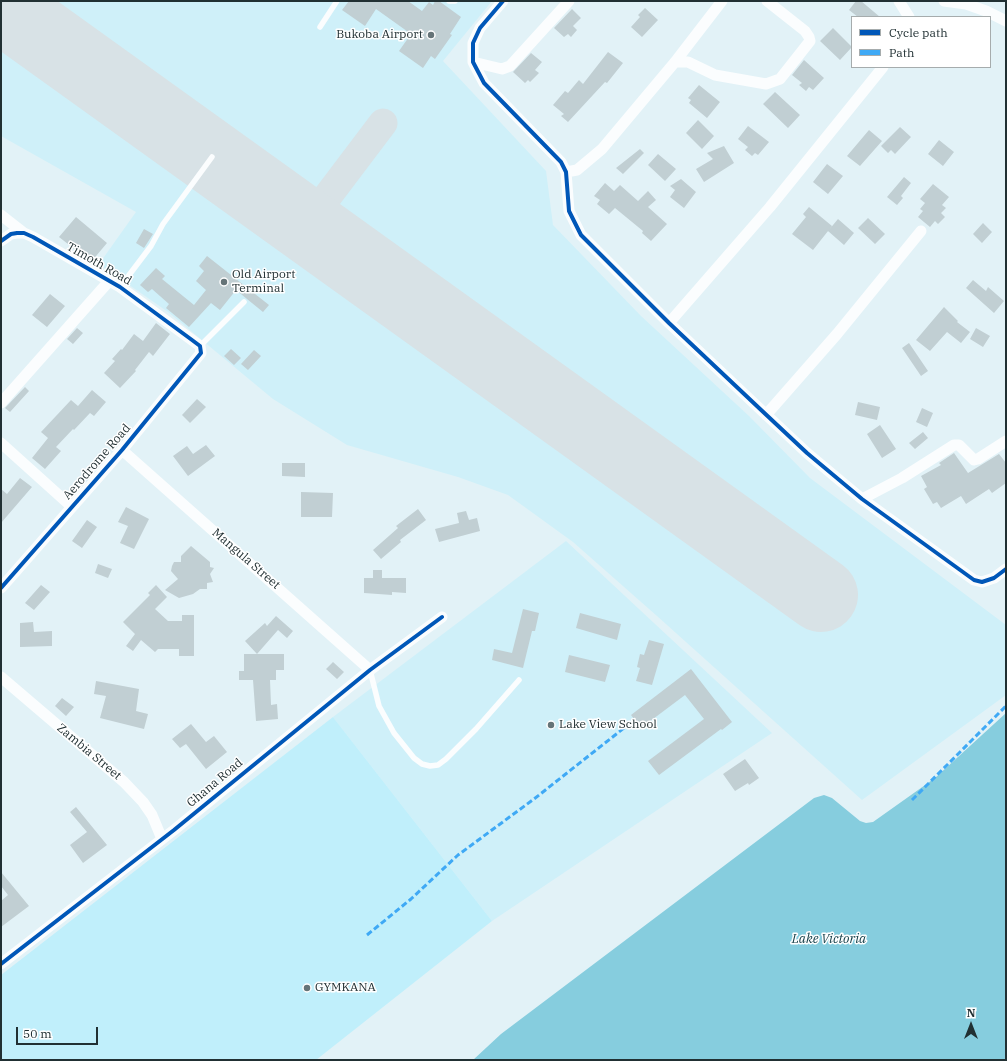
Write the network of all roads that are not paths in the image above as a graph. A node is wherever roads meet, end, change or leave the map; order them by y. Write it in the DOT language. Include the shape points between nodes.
graph roads {
  1 [pos="337,1"];
  2 [pos="449,1"];
  3 [pos="455,1"];
  4 [pos="503,1"];
  5 [pos="569,1"];
  6 [pos="722,1"];
  7 [pos="768,1"];
  8 [pos="899,1"];
  9 [pos="944,1"];
  10 [pos="908,16"];
  11 [pos="1006,21"];
  12 [pos="320,27"];
  13 [pos="473,62"];
  14 [pos="675,62"];
  15 [pos="882,68"];
  16 [pos="212,157"];
  17 [pos="566,172"];
  18 [pos="1,215"];
  19 [pos="921,231"];
  20 [pos="24,233"];
  21 [pos="1,241"];
  22 [pos="110,280"];
  23 [pos="120,286"];
  24 [pos="244,302"];
  25 [pos="669,323"];
  26 [pos="200,346"];
  27 [pos="1,403"];
  28 [pos="766,415"];
  29 [pos="1006,441"];
  30 [pos="1,443"];
  31 [pos="122,450"];
  32 [pos="862,499"];
  33 [pos="72,507"];
  34 [pos="1006,569"];
  35 [pos="2,584"];
  36 [pos="442,617"];
  37 [pos="370,670"];
  38 [pos="1,677"];
  39 [pos="519,680"];
  40 [pos="162,839"];
  41 [pos="1,964"];
  1 -- 12 [label="lane"];
  2 -- 3 [label="lane"];
  4 -- 13 [label="street" via="480,28 473,43"];
  5 -- 13 [label="street" via="510,66 502,69"];
  6 -- 14 [label="street"];
  7 -- 14 [label="street" via="810,37 810,41 780,79 766,84 715,75 688,62"];
  8 -- 10 [label="street"];
  9 -- 11 [label="street" via="966,4"];
  13 -- 17 [label="street" via="484,83 551,150"];
  14 -- 17 [label="street" via="602,149 577,170"];
  15 -- 25 [label="street" via="770,207"];
  16 -- 23 [label="lane" via="163,224 151,246"];
  17 -- 25 [label="street" via="569,211 582,235"];
  18 -- 20 [label="street, Timoth Road"];
  19 -- 28 [label="street" via="837,334"];
  20 -- 21 [label="street" via="11,234"];
  20 -- 22 [label="street, Timoth Road"];
  22 -- 23 [label="street, Timoth Road"];
  22 -- 27 [label="street"];
  23 -- 26 [label="street, Timoth Road"];
  24 -- 26 [label="lane"];
  25 -- 28 [label="street"];
  26 -- 31 [label="street, Aerodrome Road" via="201,353"];
  28 -- 32 [label="street"];
  29 -- 32 [label="street" via="974,460 959,445 954,445 902,478"];
  30 -- 33 [label="street"];
  31 -- 33 [label="street, Aerodrome Road"];
  31 -- 37 [label="street, Mangula Street"];
  32 -- 34 [label="street" via="974,580 982,582 994,578"];
  33 -- 35 [label="street, Aerodrome Road"];
  36 -- 37 [label="street, Ghana Road"];
  37 -- 39 [label="lane" via="379,706 394,733 414,758 430,766 446,759"];
  37 -- 40 [label="street, Ghana Road"];
  38 -- 40 [label="street, Zambia Street" via="124,782 148,808"];
  40 -- 41 [label="street, Ghana Road"];
}
